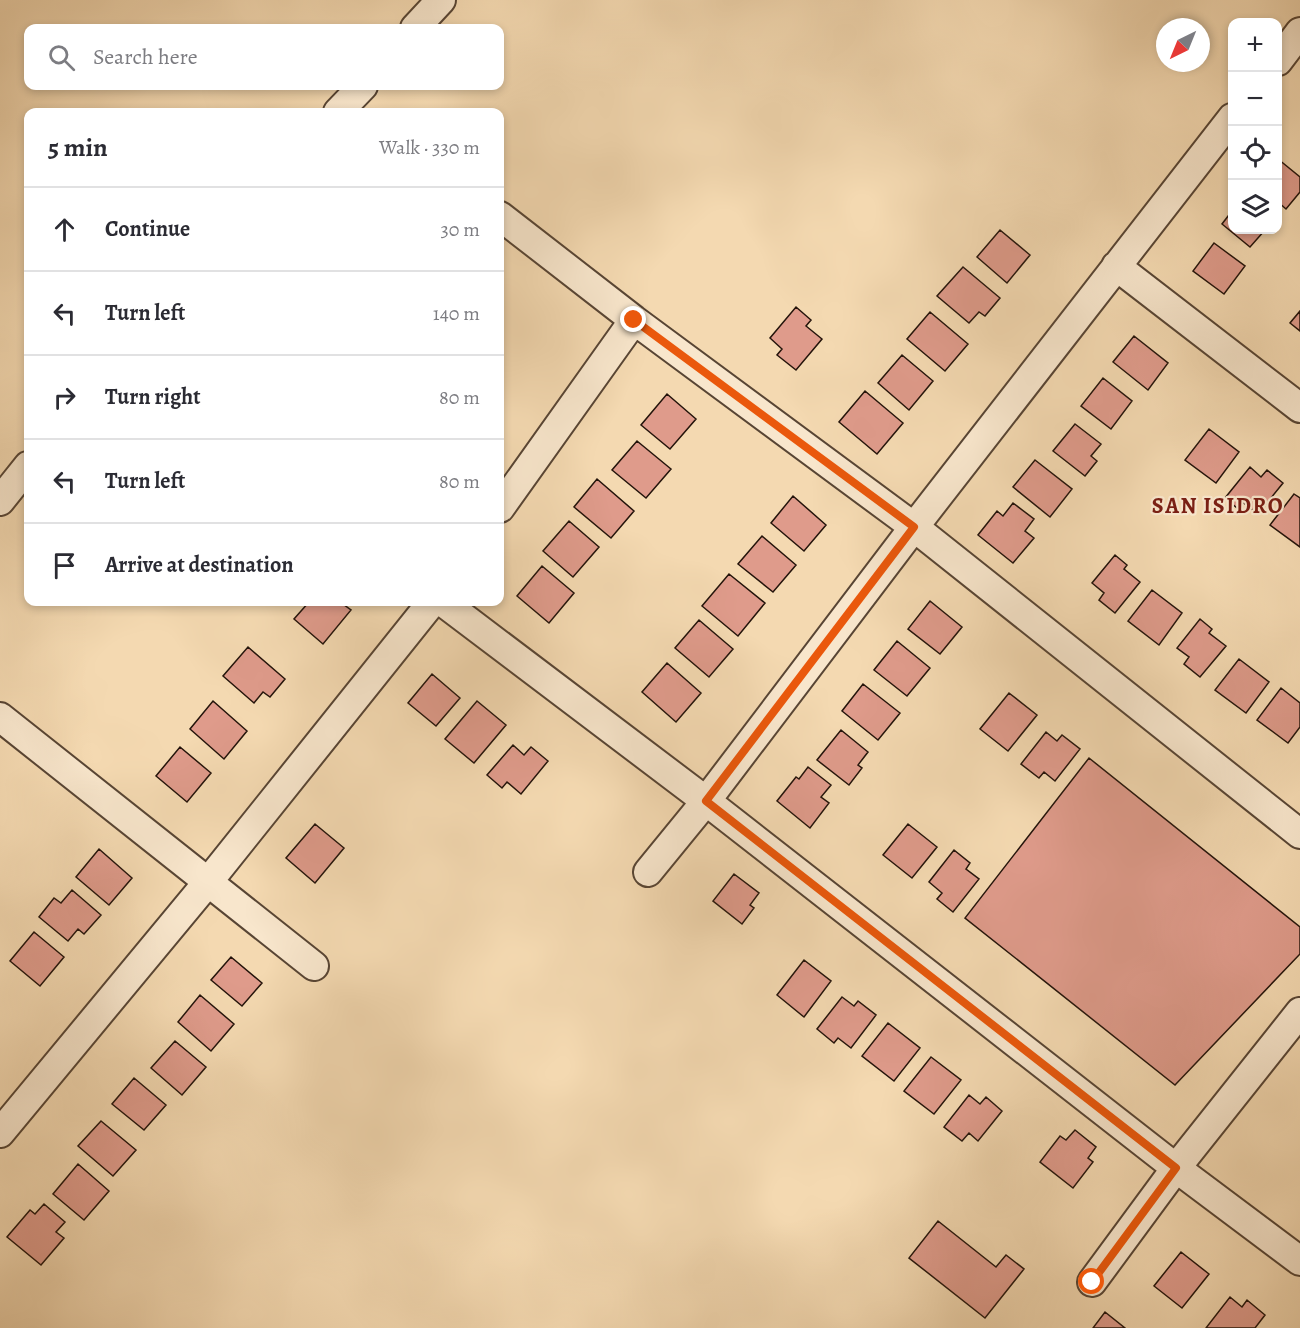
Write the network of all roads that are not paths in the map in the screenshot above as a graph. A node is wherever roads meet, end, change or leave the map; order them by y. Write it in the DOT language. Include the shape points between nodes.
graph roads {
  1 [pos="441,0"];
  2 [pos="419,24"];
  3 [pos="1300,32"];
  4 [pos="1282,56"];
  5 [pos="1228,124"];
  6 [pos="504,219"];
  7 [pos="1116,266"];
  8 [pos="634,320"];
  9 [pos="1300,408"];
  10 [pos="24,471"];
  11 [pos="0,501"];
  12 [pos="504,502"];
  13 [pos="914,527"];
  14 [pos="429,606"];
  15 [pos="448,606"];
  16 [pos="0,717"];
  17 [pos="706,801"];
  18 [pos="1300,834"];
  19 [pos="648,872"];
  20 [pos="208,882"];
  21 [pos="314,966"];
  22 [pos="1300,1012"];
  23 [pos="0,1133"];
  24 [pos="1176,1168"];
  25 [pos="1300,1261"];
  26 [pos="1092,1282"];
  1 -- 2 [label="street"];
  3 -- 4 [label="street"];
  5 -- 7 [label="street"];
  6 -- 8 [label="street"];
  7 -- 9 [label="street"];
  7 -- 13 [label="street"];
  8 -- 12 [label="street"];
  8 -- 13 [label="street"];
  10 -- 11 [label="street"];
  13 -- 17 [label="street"];
  13 -- 18 [label="street"];
  14 -- 20 [label="street"];
  15 -- 17 [label="street"];
  16 -- 20 [label="street"];
  17 -- 19 [label="street"];
  17 -- 24 [label="street"];
  20 -- 21 [label="street"];
  20 -- 23 [label="street"];
  22 -- 24 [label="street"];
  24 -- 25 [label="street"];
  24 -- 26 [label="street"];
}
